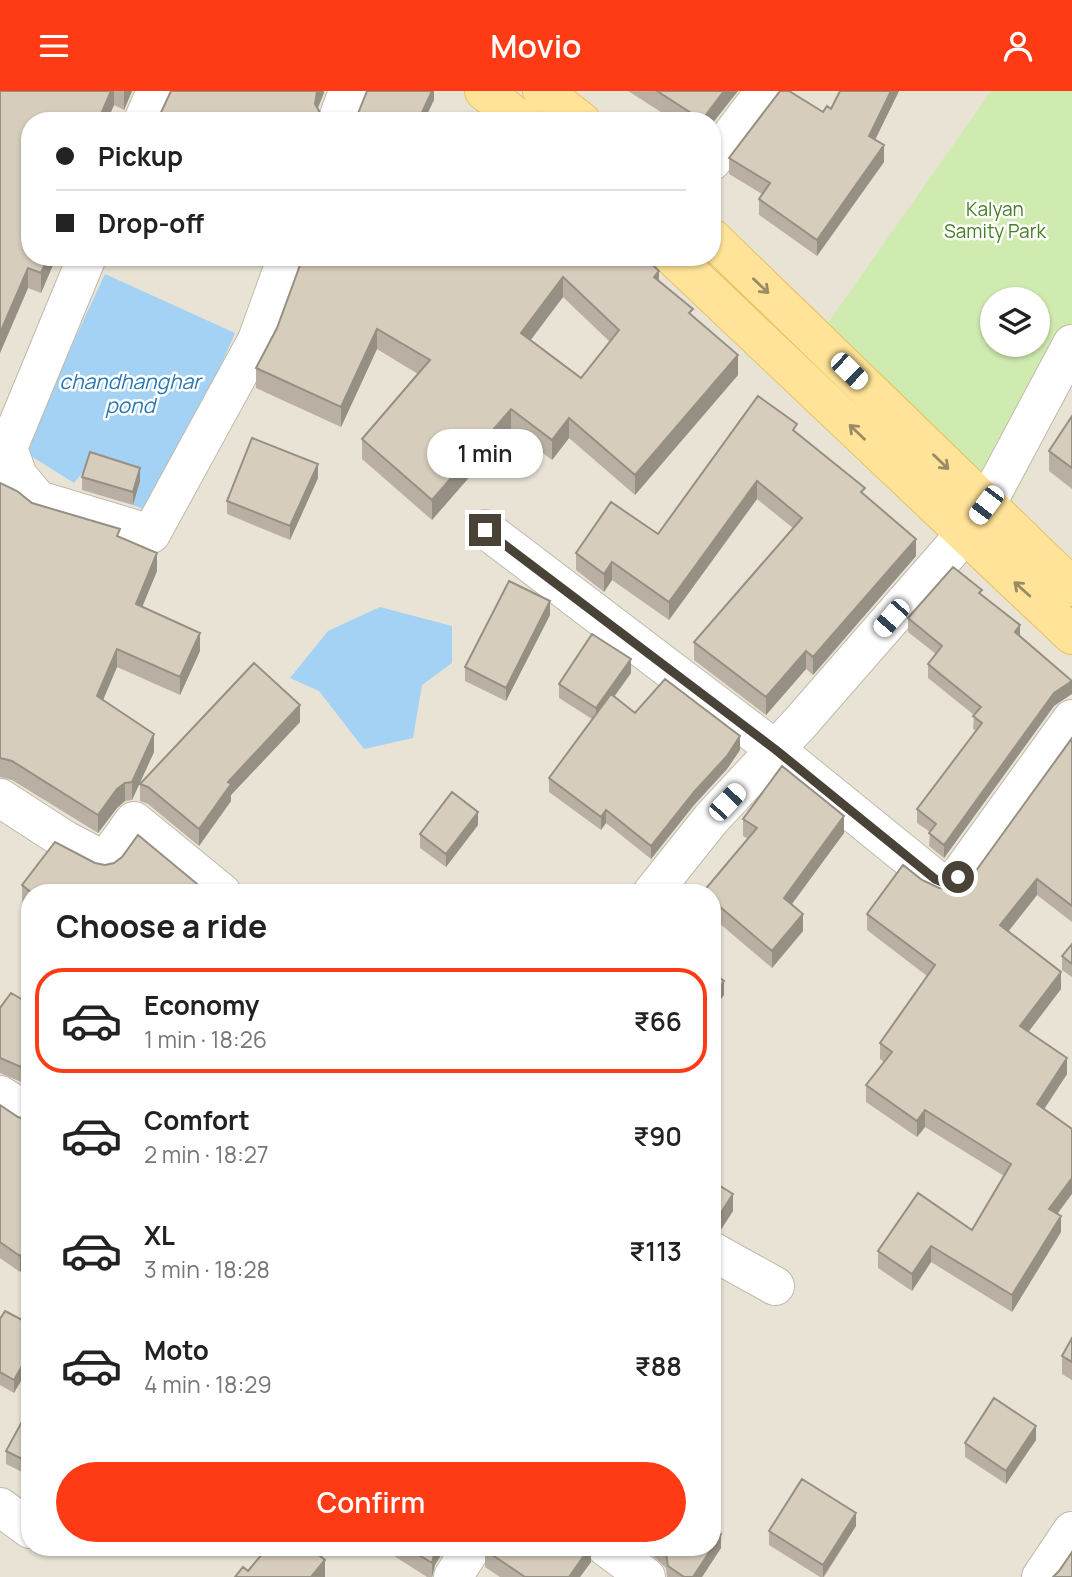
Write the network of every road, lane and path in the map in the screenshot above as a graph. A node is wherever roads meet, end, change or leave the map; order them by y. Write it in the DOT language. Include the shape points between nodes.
graph roads {
  1 [pos="156,91"];
  2 [pos="348,91"];
  3 [pos="484,91"];
  4 [pos="542,91"];
  5 [pos="765,91"];
  6 [pos="147,112"];
  7 [pos="340,112"];
  8 [pos="510,112"];
  9 [pos="569,112"];
  10 [pos="721,149"];
  11 [pos="721,248"];
  12 [pos="83,266"];
  13 [pos="284,266"];
  14 [pos="683,266"];
  15 [pos="1072,344"];
  16 [pos="9,476"];
  17 [pos="975,520"];
  18 [pos="485,530"];
  19 [pos="1072,587"];
  20 [pos="1072,635"];
  21 [pos="1072,719"];
  22 [pos="776,750"];
  23 [pos="0,799"];
  24 [pos="211,884"];
  25 [pos="659,884"];
  26 [pos="0,1095"];
  27 [pos="21,1108"];
  28 [pos="721,1256"];
  29 [pos="775,1286"];
  30 [pos="0,1507"];
  31 [pos="21,1522"];
  32 [pos="1072,1531"];
  33 [pos="466,1556"];
  34 [pos="618,1556"];
  35 [pos="453,1577"];
  36 [pos="646,1577"];
  37 [pos="1041,1577"];
  1 -- 6 [label="street"];
  2 -- 7 [label="street"];
  3 -- 8 [label="main road"];
  4 -- 9 [label="main road"];
  5 -- 10 [label="street"];
  11 -- 17 [label="main road, one-way"];
  12 -- 16 [label="street" via="8,447"];
  13 -- 16 [label="street" via="257,340 151,534 38,500"];
  17 -- 14 [label="main road, one-way"];
  15 -- 17 [label="street"];
  17 -- 19 [label="main road"];
  20 -- 17 [label="main road, one-way"];
  17 -- 22 [label="street"];
  18 -- 22 [label="street"];
  21 -- 22 [label="street" via="958,877 947,884"];
  22 -- 25 [label="street" via="711,819"];
  23 -- 24 [label="street" via="105,861 134,821"];
  26 -- 27 [label="street"];
  28 -- 29 [label="street"];
  30 -- 31 [label="street"];
  32 -- 37 [label="street"];
  33 -- 35 [label="street"];
  34 -- 36 [label="street"];
}
